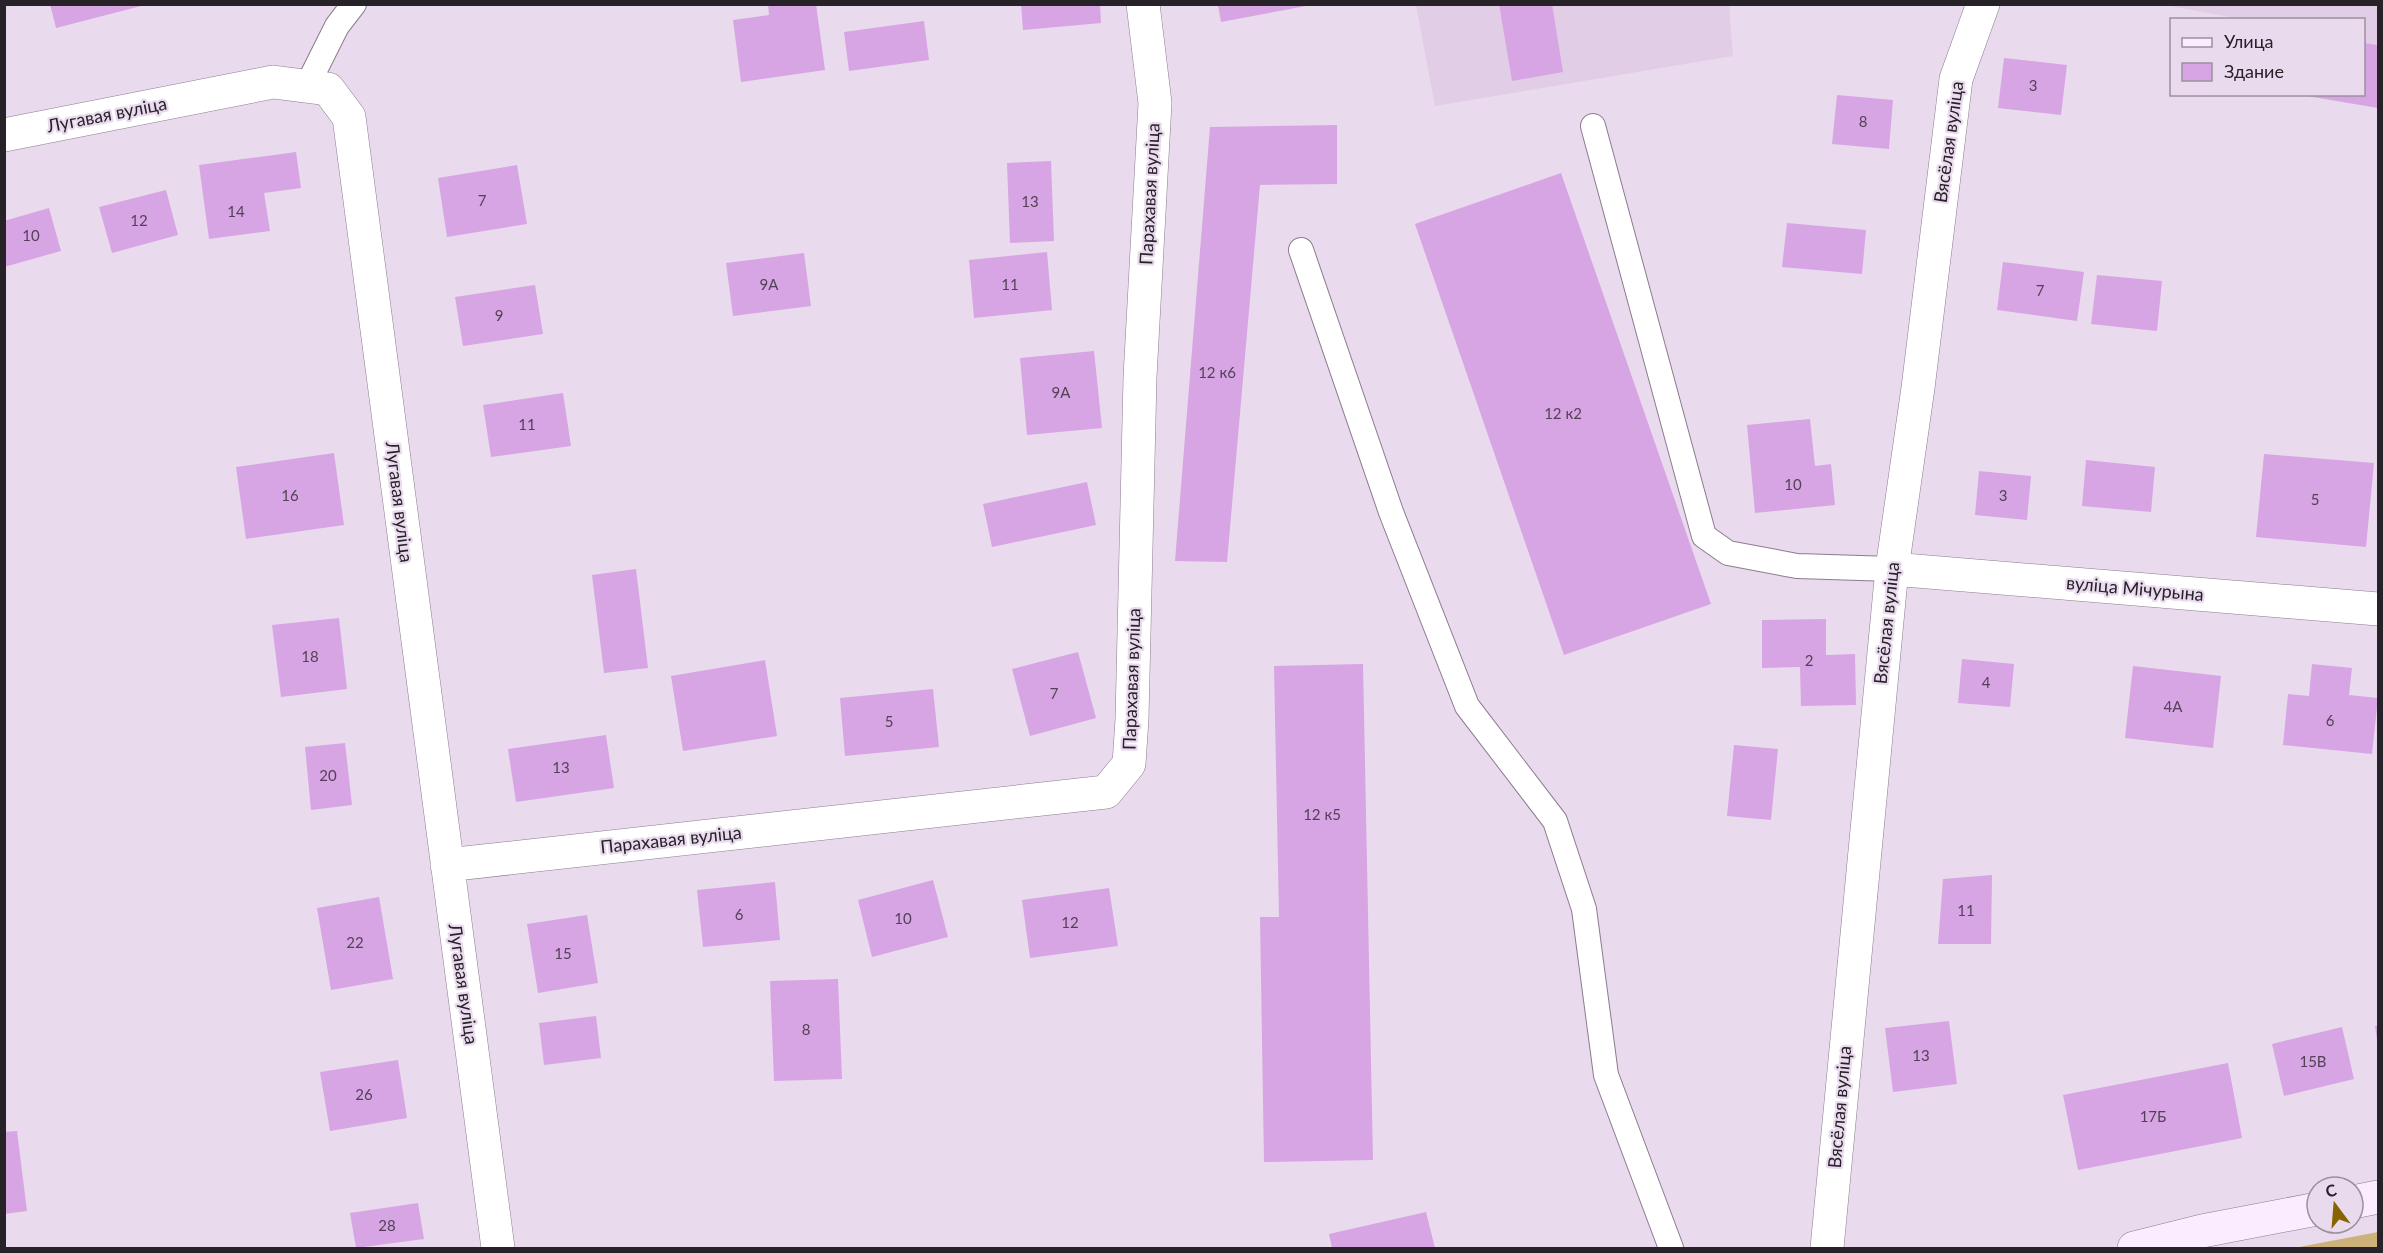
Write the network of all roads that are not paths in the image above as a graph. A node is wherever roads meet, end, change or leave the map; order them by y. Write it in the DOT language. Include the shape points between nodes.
graph roads {
  1 [pos="354,4"];
  2 [pos="1143,4"];
  3 [pos="1983,4"];
  4 [pos="307,86"];
  5 [pos="1593,126"];
  6 [pos="4,135"];
  7 [pos="1301,250"];
  8 [pos="1892,569"];
  9 [pos="2379,609"];
  10 [pos="447,865"];
  11 [pos="2305,1211"];
  12 [pos="498,1248"];
  13 [pos="1671,1248"];
  14 [pos="1827,1248"];
  15 [pos="2134,1248"];
  1 -- 4 [label="lane" via="337,26"];
  2 -- 10 [label="street, Парахавая вуліца" via="1155,103 1140,377 1129,764 1106,792"];
  3 -- 8 [label="street, Вясёлая вуліца" via="1956,79"];
  4 -- 6 [label="street, Лугавая вуліца" via="273,82"];
  4 -- 10 [label="street, Лугавая вуліца" via="328,89 349,117"];
  5 -- 8 [label="lane" via="1704,536 1728,553 1797,566"];
  7 -- 13 [label="lane" via="1391,512 1467,706 1555,821 1584,909 1606,1075"];
  8 -- 9 [label="street, вуліца Мічурына"];
  8 -- 14 [label="street, Вясёлая вуліца"];
  10 -- 12 [label="street, Лугавая вуліца"];
  11 -- 15 [label="street"];
}
